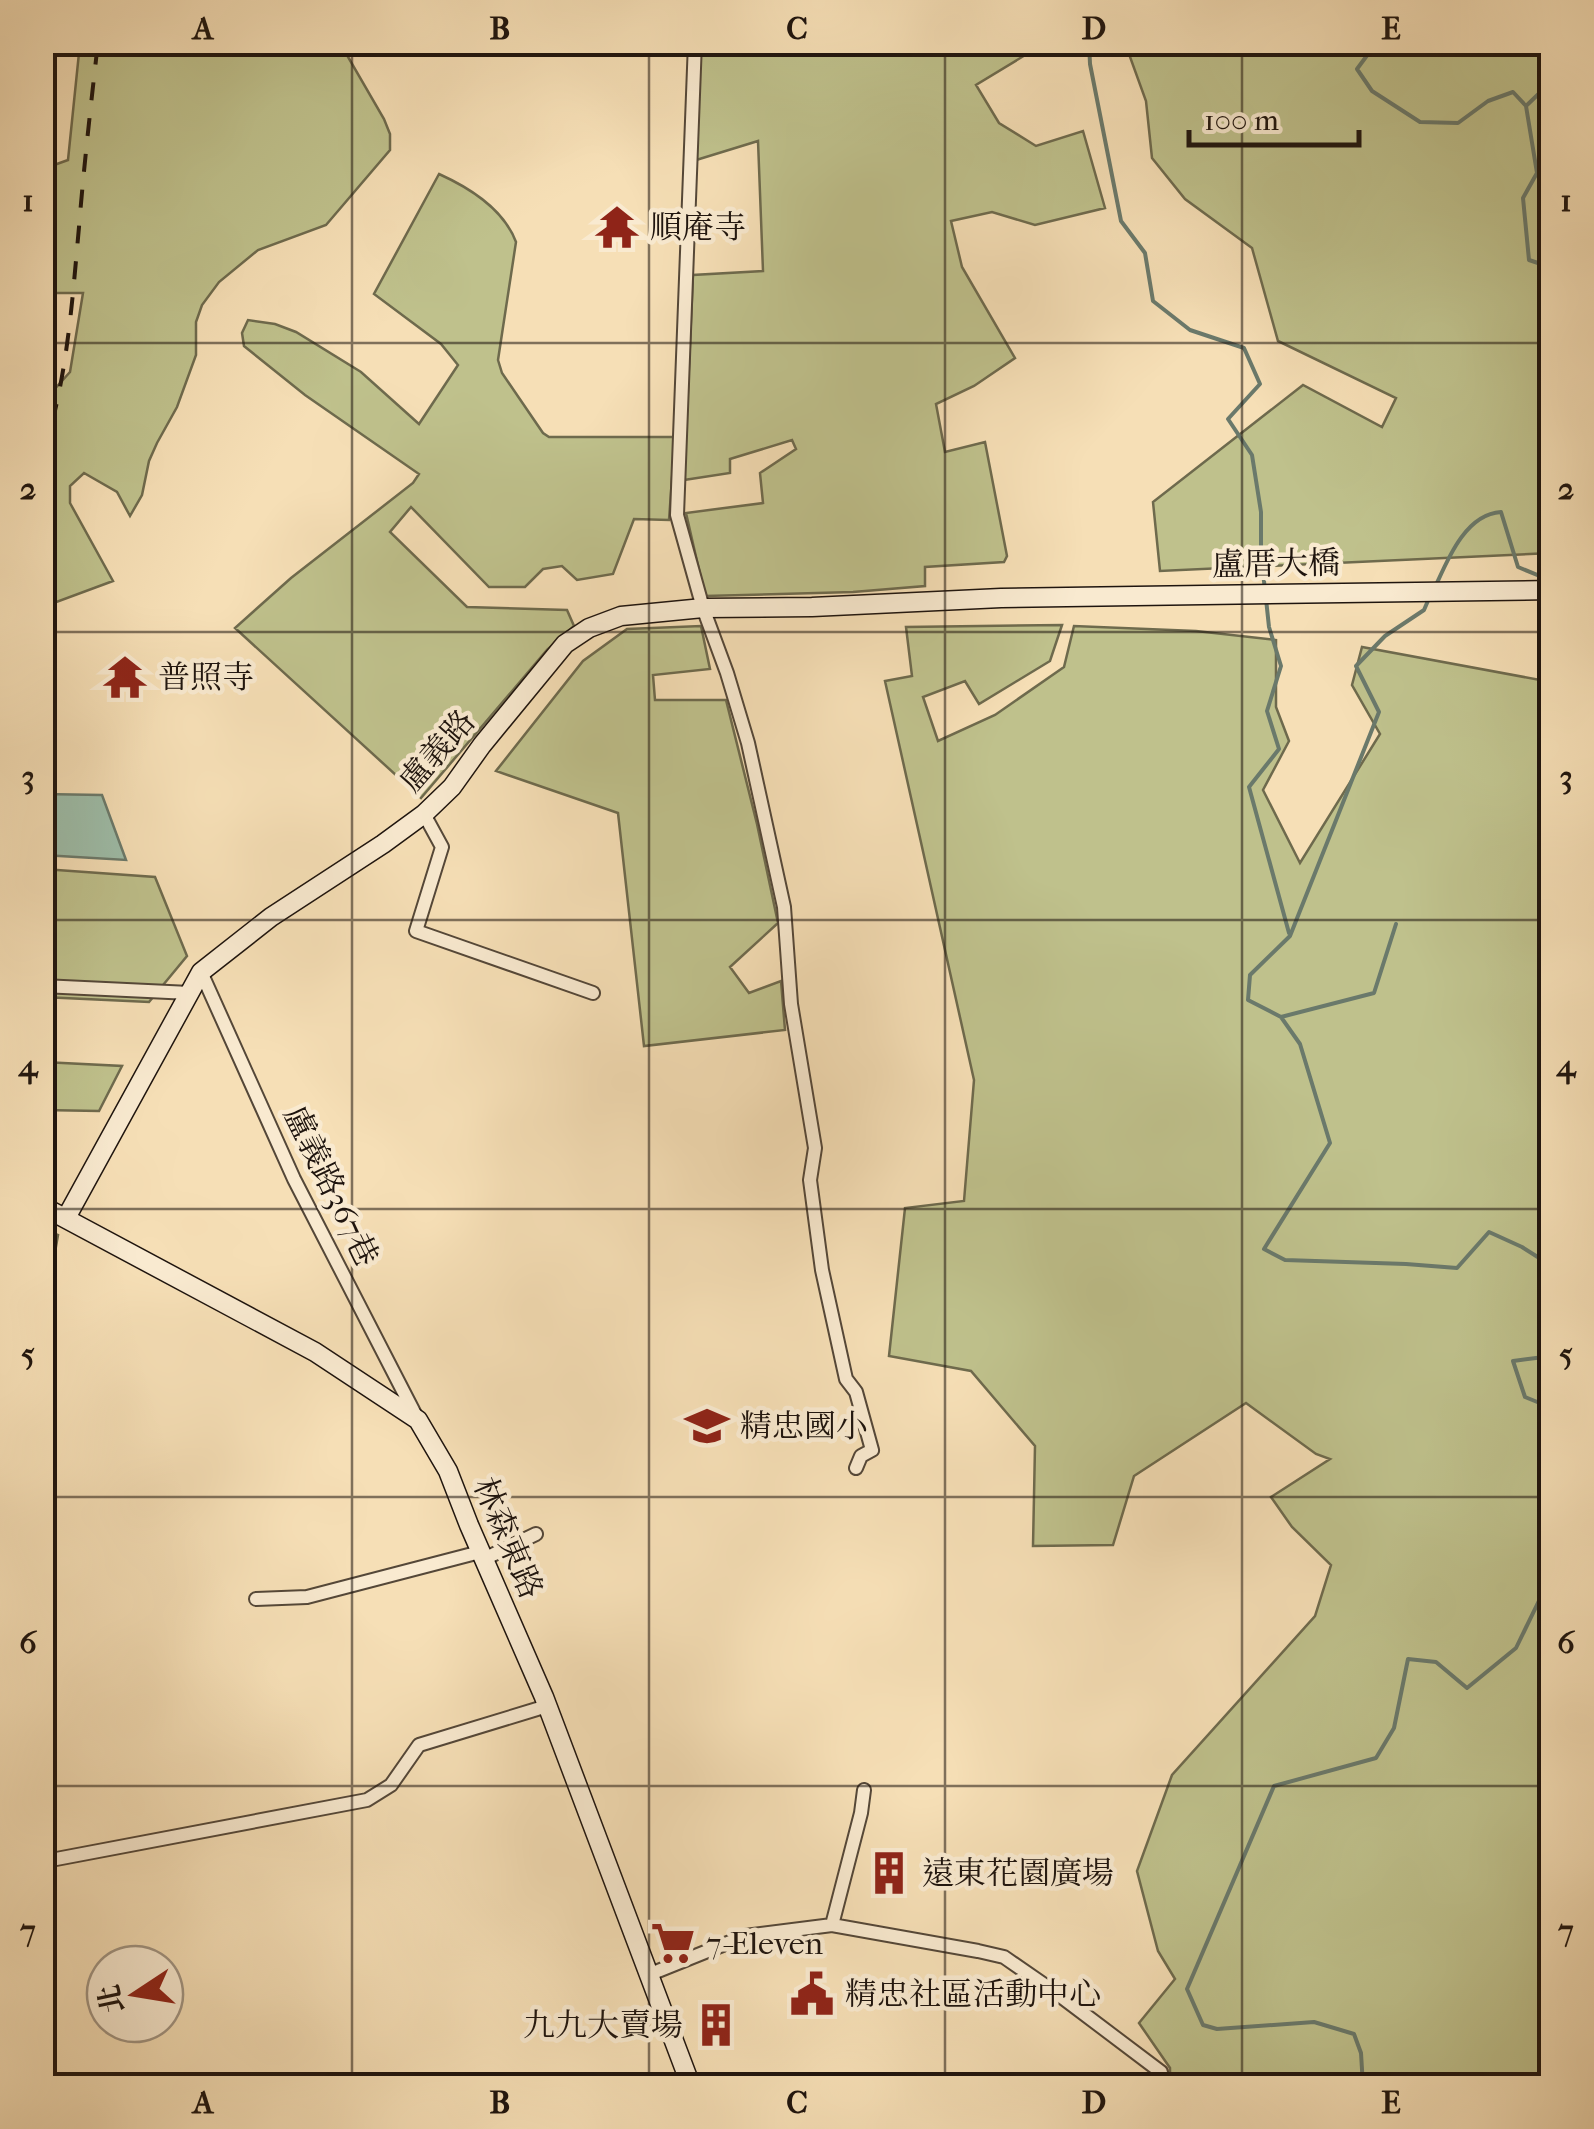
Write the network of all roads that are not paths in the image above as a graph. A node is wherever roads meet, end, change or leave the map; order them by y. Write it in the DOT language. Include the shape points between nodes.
graph roads {
  1 [pos="695,42"];
  2 [pos="1552,590"];
  3 [pos="1001,598"];
  4 [pos="703,608"];
  5 [pos="424,814"];
  6 [pos="202,972"];
  7 [pos="42,986"];
  8 [pos="190,993"];
  9 [pos="593,993"];
  10 [pos="42,1206"];
  11 [pos="66,1218"];
  12 [pos="418,1420"];
  13 [pos="856,1468"];
  14 [pos="536,1534"];
  15 [pos="482,1556"];
  16 [pos="256,1598"];
  17 [pos="547,1706"];
  18 [pos="864,1790"];
  19 [pos="42,1858"];
  20 [pos="832,1925"];
  21 [pos="648,1975"];
  22 [pos="692,2086"];
  23 [pos="1160,2086"];
  1 -- 4 [label="street" via="677,484 678,515"];
  2 -- 3 [label="street, 盧厝大橋"];
  3 -- 4 [label="street, 盧義路"];
  4 -- 5 [label="street, 盧義路" via="621,616 566,644"];
  4 -- 13 [label="street" via="748,742 784,907 816,1148 810,1180 822,1270 846,1379 872,1450"];
  5 -- 6 [label="street, 盧義路"];
  5 -- 9 [label="street" via="442,846 416,931"];
  6 -- 8 [label="street, 盧義路"];
  6 -- 12 [label="street, 盧義路367巷" via="294,1179"];
  7 -- 8 [label="street"];
  8 -- 11 [label="street, 盧義路"];
  10 -- 11 [label="street, 林森東路"];
  11 -- 12 [label="street, 林森東路" via="316,1352"];
  12 -- 15 [label="street, 林森東路" via="448,1472"];
  14 -- 15 [label="street"];
  15 -- 16 [label="street" via="307,1597"];
  15 -- 17 [label="street, 林森東路"];
  17 -- 19 [label="street" via="419,1745 390,1785 368,1800"];
  17 -- 21 [label="street, 林森東路"];
  18 -- 20 [label="street"];
  20 -- 21 [label="street" via="746,1936"];
  20 -- 23 [label="street" via="1004,1957 1161,2072"];
  21 -- 22 [label="street, 林森東路"];
}
